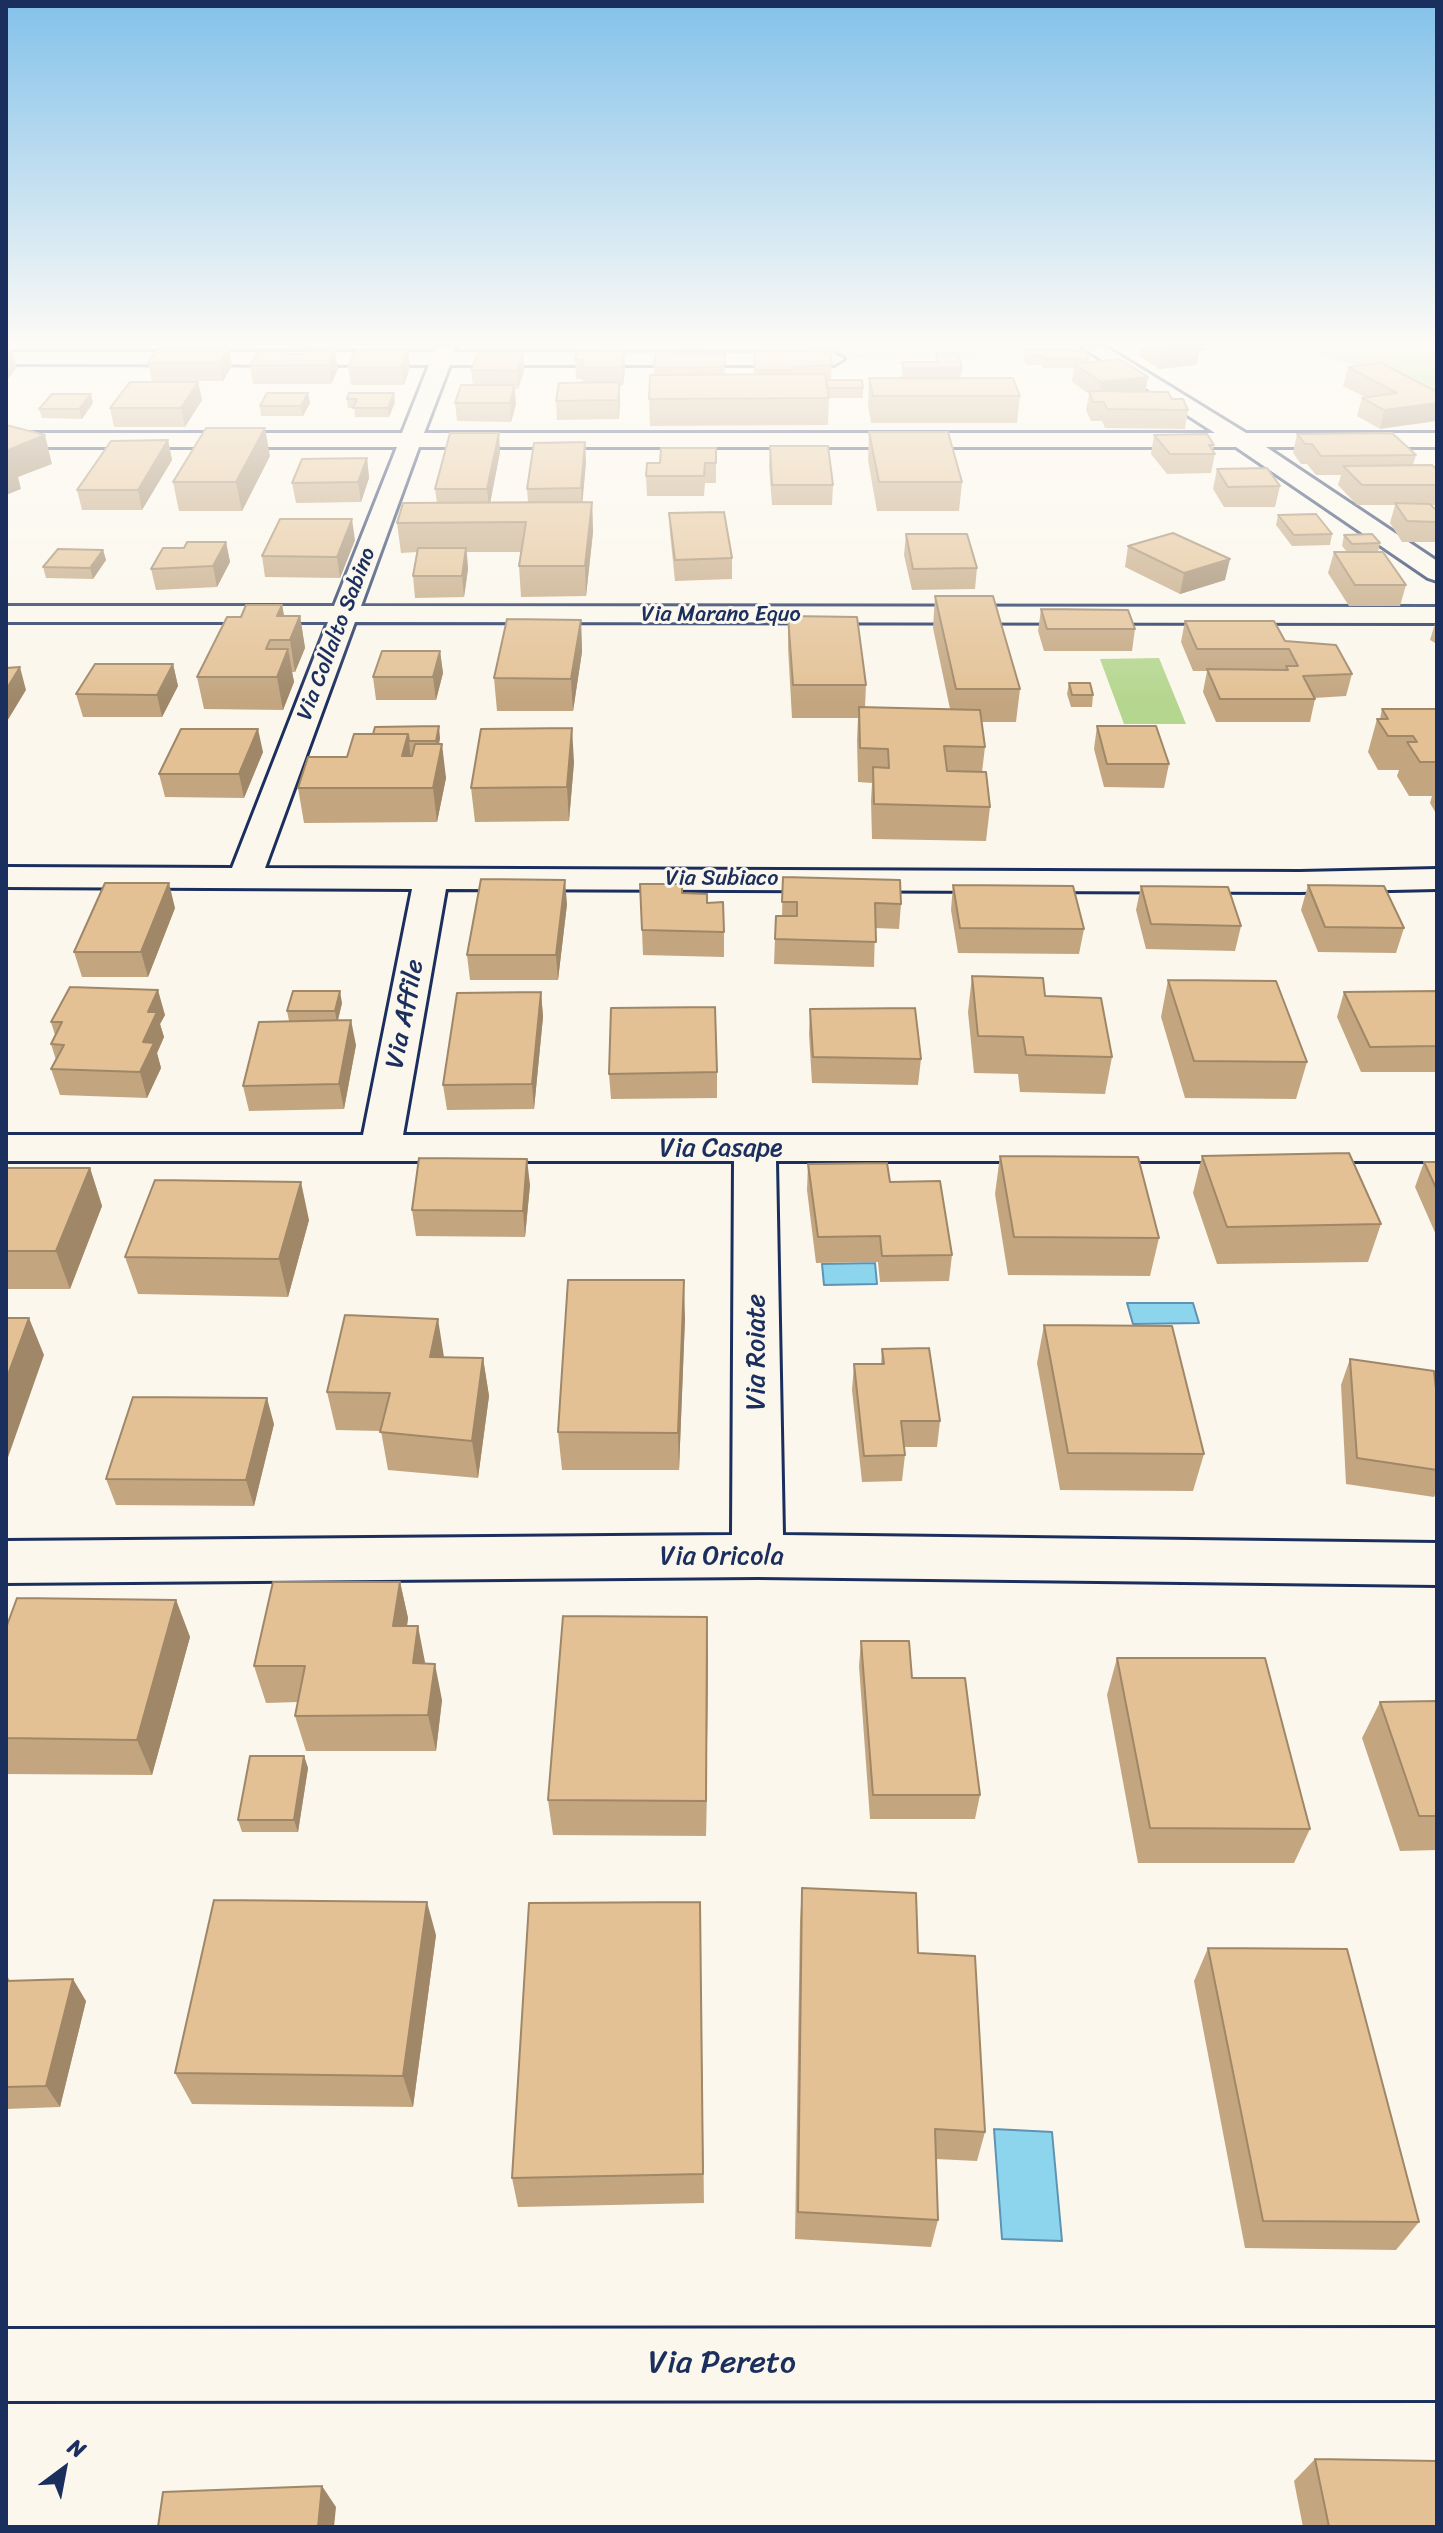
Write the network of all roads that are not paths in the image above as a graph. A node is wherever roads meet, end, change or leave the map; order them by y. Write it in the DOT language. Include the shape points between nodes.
graph roads {
  1 [pos="401,465"];
  2 [pos="1278,465"];
  3 [pos="1437,573"];
  4 [pos="345,613"];
  5 [pos="6,614"];
  6 [pos="1437,615"];
  7 [pos="6,877"];
  8 [pos="245,877"];
  9 [pos="431,878"];
  10 [pos="1437,879"];
  11 [pos="6,1148"];
  12 [pos="755,1148"];
  13 [pos="1437,1148"];
  14 [pos="380,1150"];
  15 [pos="758,1556"];
  16 [pos="6,1562"];
  17 [pos="1437,1564"];
  18 [pos="1437,2364"];
  19 [pos="6,2365"];
  1 -- 4 [label="street, Via Collalto Sabino"];
  2 -- 3 [label="street"];
  4 -- 5 [label="street, Via Marano Equo"];
  4 -- 6 [label="street, Via Marano Equo"];
  4 -- 8 [label="street, Via Collalto Sabino"];
  7 -- 8 [label="street, Via Subiaco"];
  8 -- 9 [label="street, Via Subiaco"];
  9 -- 10 [label="street, Via Subiaco"];
  9 -- 14 [label="street, Via Affile"];
  11 -- 14 [label="street, Via Casape"];
  12 -- 13 [label="street, Via Casape"];
  12 -- 14 [label="street, Via Casape"];
  12 -- 15 [label="street, Via Roiate"];
  15 -- 16 [label="street, Via Oricola"];
  15 -- 17 [label="street, Via Oricola"];
  18 -- 19 [label="street, Via Pereto"];
}
